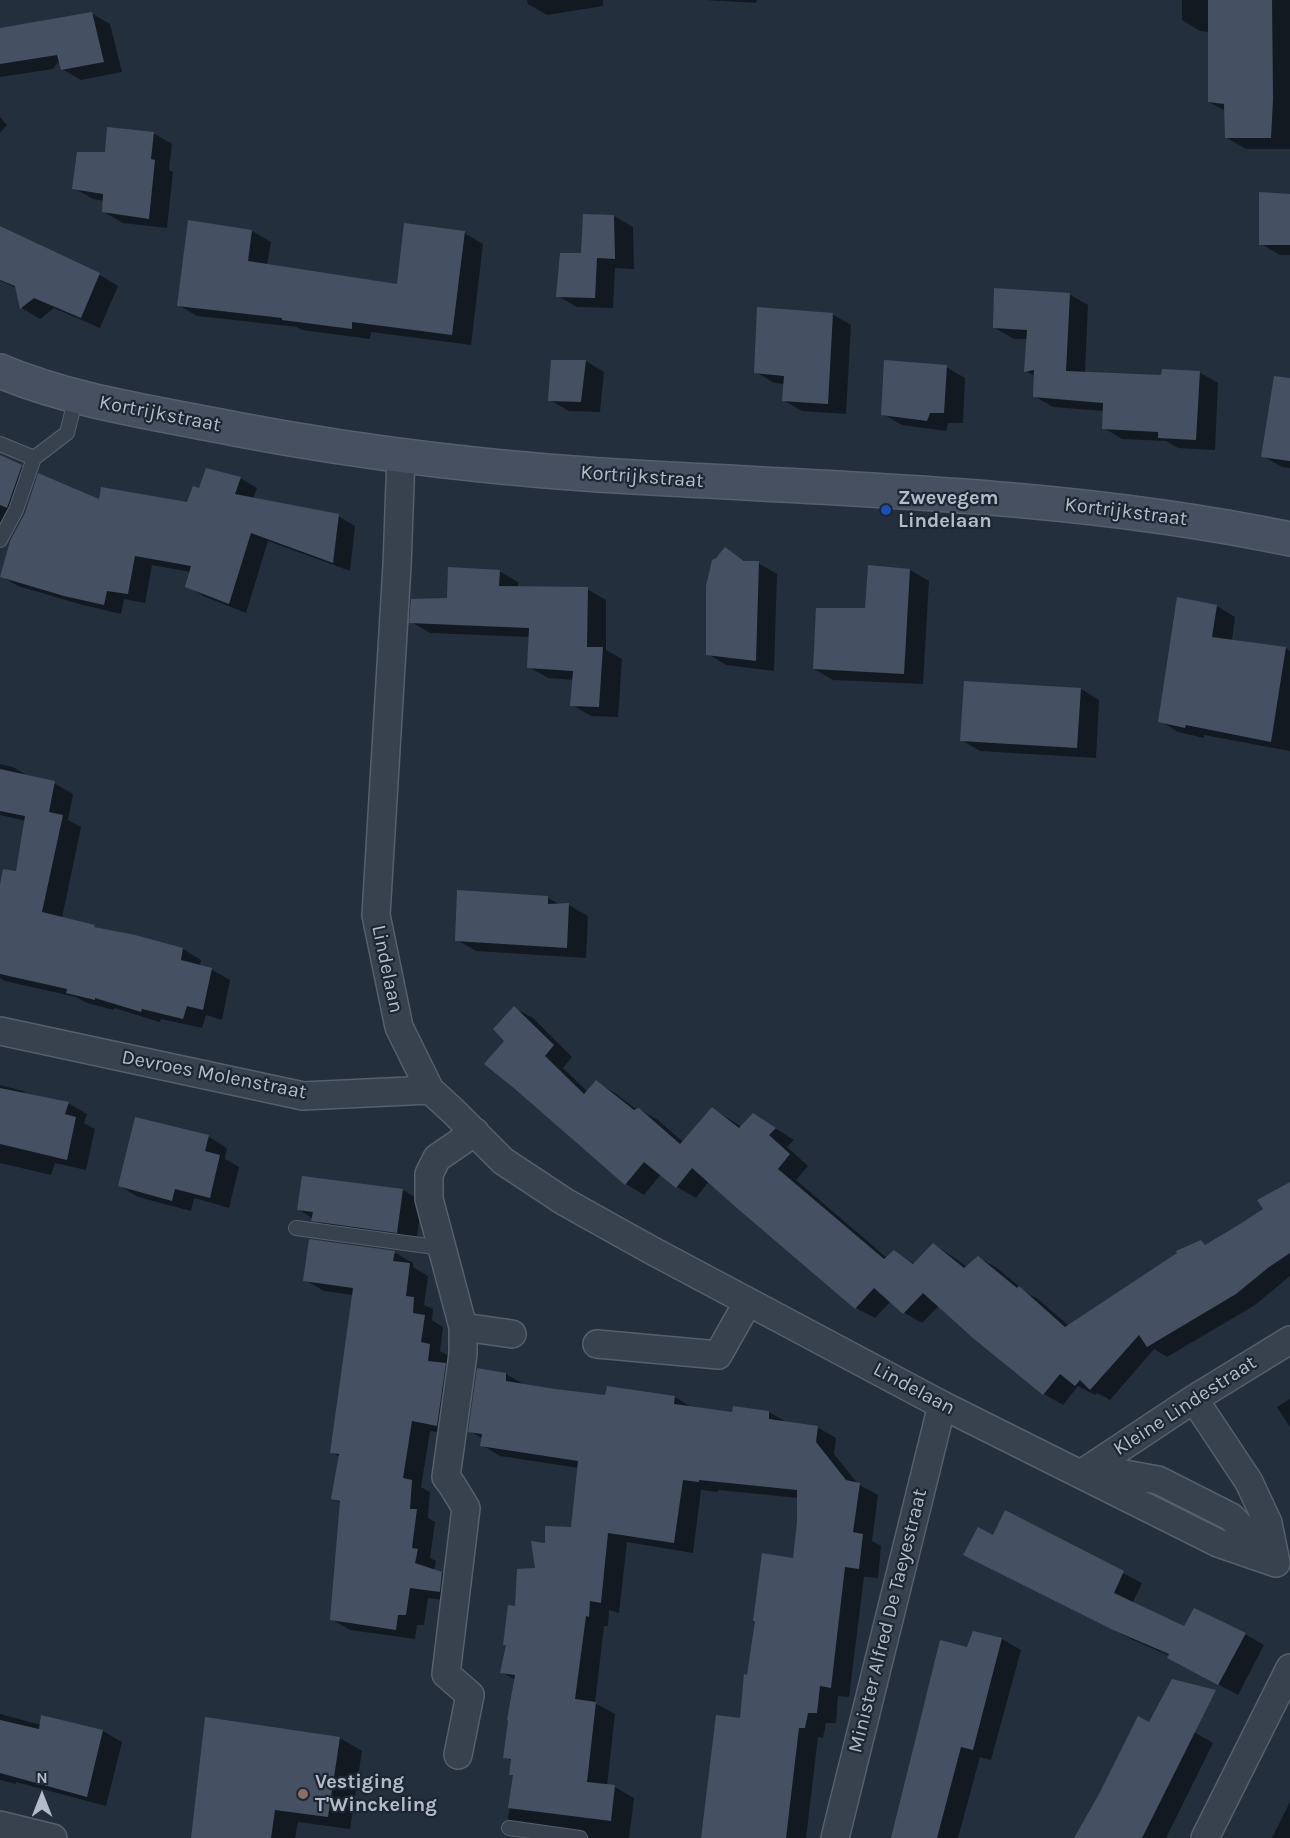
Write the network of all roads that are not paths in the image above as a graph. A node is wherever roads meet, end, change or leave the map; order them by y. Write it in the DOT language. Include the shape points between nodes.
graph roads {
  1 [pos="0,371"];
  2 [pos="76,397"];
  3 [pos="0,444"];
  4 [pos="401,456"];
  5 [pos="34,458"];
  6 [pos="1290,539"];
  7 [pos="0,540"];
  8 [pos="0,1031"];
  9 [pos="430,1090"];
  10 [pos="475,1132"];
  11 [pos="296,1228"];
  12 [pos="442,1248"];
  13 [pos="748,1302"];
  14 [pos="463,1327"];
  15 [pos="513,1334"];
  16 [pos="1290,1340"];
  17 [pos="597,1344"];
  18 [pos="1194,1399"];
  19 [pos="942,1405"];
  20 [pos="1081,1474"];
  21 [pos="1283,1567"];
  22 [pos="1290,1668"];
  23 [pos="459,1755"];
  24 [pos="0,1825"];
  25 [pos="509,1828"];
  26 [pos="53,1838"];
  27 [pos="580,1838"];
  28 [pos="835,1838"];
  29 [pos="1205,1838"];
  1 -- 2 [label="main road, Kortrijkstraat"];
  2 -- 4 [label="main road, Kortrijkstraat"];
  2 -- 5 [label="lane" via="67,433"];
  3 -- 5 [label="lane"];
  4 -- 6 [label="main road, Kortrijkstraat" via="637,477 982,496 1225,525"];
  4 -- 9 [label="street, Lindelaan" via="376,915 399,1027"];
  5 -- 7 [label="lane" via="16,510"];
  8 -- 9 [label="street, Devroes Molenstraat" via="303,1096"];
  9 -- 10 [label="street, Lindelaan"];
  10 -- 12 [label="street" via="437,1158 429,1174 429,1199"];
  10 -- 13 [label="street, Lindelaan" via="503,1161 565,1202"];
  11 -- 12 [label="lane"];
  12 -- 14 [label="street"];
  13 -- 17 [label="street" via="729,1358"];
  13 -- 19 [label="street, Lindelaan"];
  14 -- 15 [label="street"];
  14 -- 23 [label="street" via="463,1354 446,1478 466,1508 446,1674 471,1695"];
  16 -- 18 [label="street, Kleine Lindestraat"];
  18 -- 20 [label="street, Kleine Lindestraat"];
  18 -- 21 [label="street, Lindelaan" via="1249,1482"];
  19 -- 20 [label="street, Lindelaan"];
  19 -- 28 [label="street, Minister Alfred De Taeyestraat"];
  20 -- 21 [label="street, Lindelaan" via="1119,1473 1158,1480 1231,1516"];
  22 -- 29 [label="street"];
  24 -- 26 [label="street"];
  25 -- 27 [label="lane"];
}
